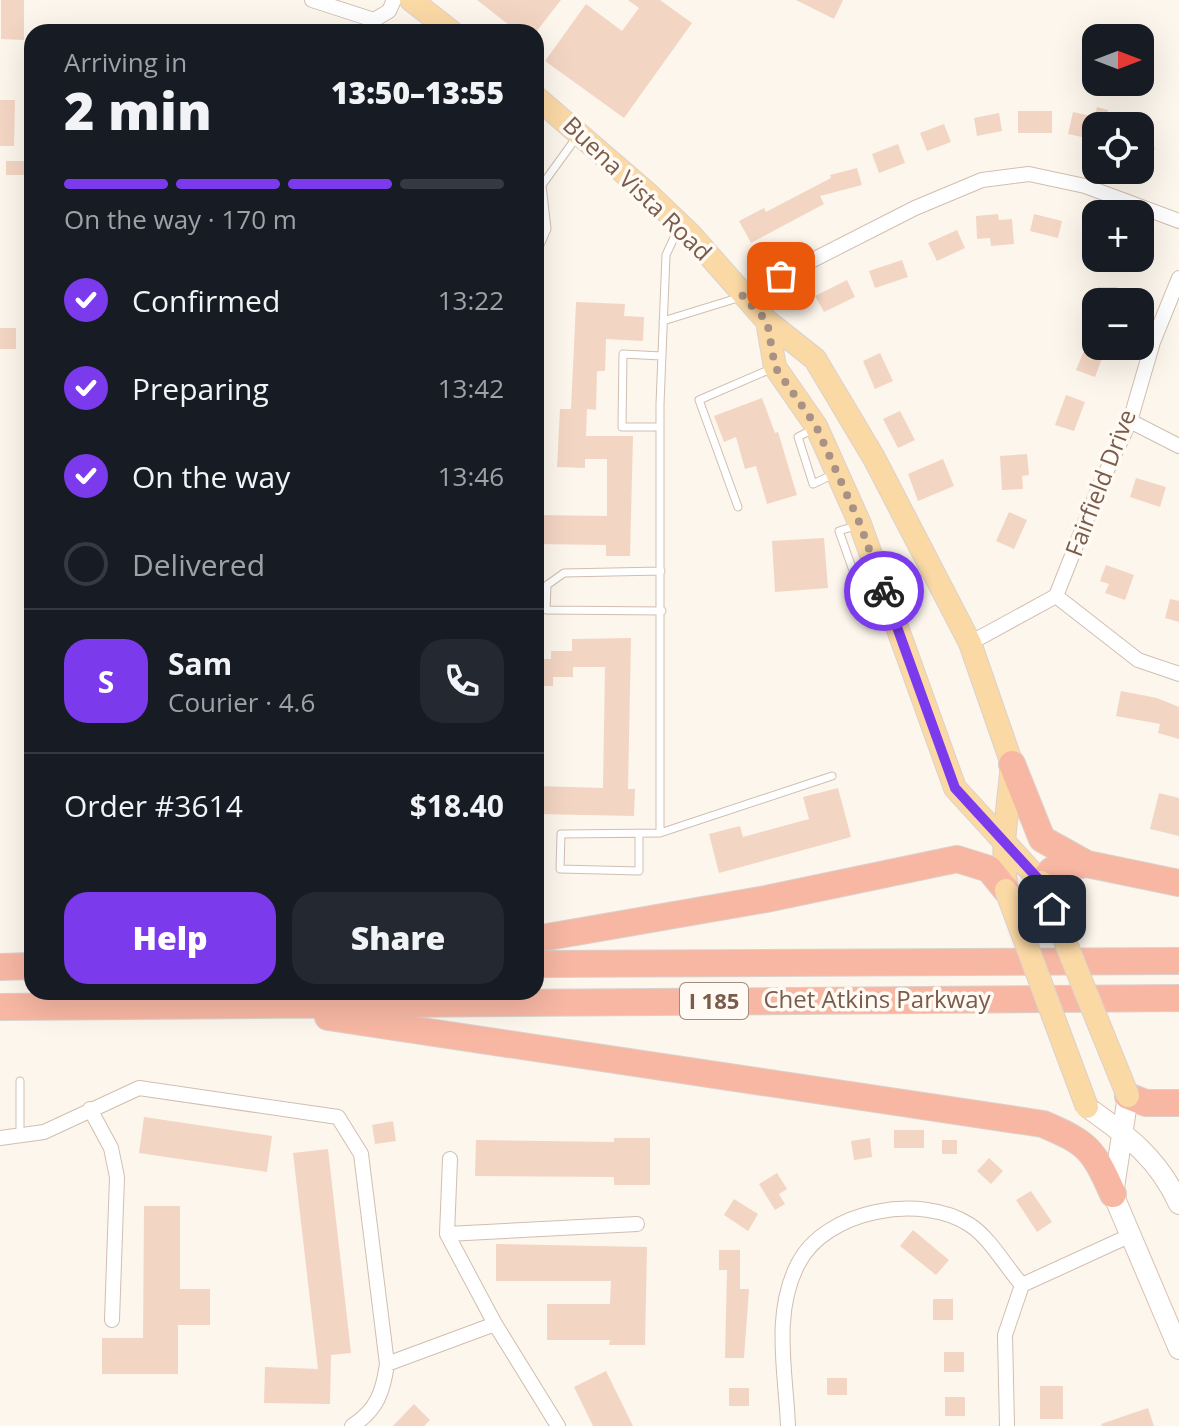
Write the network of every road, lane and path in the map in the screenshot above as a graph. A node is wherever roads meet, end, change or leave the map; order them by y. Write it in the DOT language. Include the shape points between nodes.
graph roads {
  1 [pos="312,0"];
  2 [pos="394,0"];
  3 [pos="411,0"];
  4 [pos="442,24"];
  5 [pos="544,104"];
  6 [pos="580,133"];
  7 [pos="544,179"];
  8 [pos="544,212"];
  9 [pos="1179,221"];
  10 [pos="680,225"];
  11 [pos="544,236"];
  12 [pos="1179,278"];
  13 [pos="742,296"];
  14 [pos="663,321"];
  15 [pos="767,321"];
  16 [pos="661,356"];
  17 [pos="775,367"];
  18 [pos="1130,421"];
  19 [pos="660,427"];
  20 [pos="1179,446"];
  21 [pos="738,507"];
  22 [pos="661,571"];
  23 [pos="1056,596"];
  24 [pos="662,611"];
  25 [pos="970,643"];
  26 [pos="1179,674"];
  27 [pos="1012,764"];
  28 [pos="832,776"];
  29 [pos="639,833"];
  30 [pos="660,833"];
  31 [pos="1004,840"];
  32 [pos="1087,864"];
  33 [pos="1041,882"];
  34 [pos="1179,883"];
  35 [pos="1006,890"];
  36 [pos="544,938"];
  37 [pos="1179,961"];
  38 [pos="544,964"];
  39 [pos="24,966"];
  40 [pos="0,967"];
  41 [pos="1179,998"];
  42 [pos="249,1006"];
  43 [pos="0,1007"];
  44 [pos="20,1081"];
  45 [pos="1128,1096"];
  46 [pos="1179,1103"];
  47 [pos="1087,1107"];
  48 [pos="90,1109"];
  49 [pos="1120,1131"];
  50 [pos="0,1138"];
  51 [pos="20,1138"];
  52 [pos="450,1159"];
  53 [pos="1113,1194"];
  54 [pos="1179,1204"];
  55 [pos="637,1224"];
  56 [pos="447,1234"];
  57 [pos="1129,1236"];
  58 [pos="1022,1285"];
  59 [pos="112,1320"];
  60 [pos="495,1324"];
  61 [pos="1179,1349"];
  62 [pos="387,1364"];
  63 [pos="352,1426"];
  64 [pos="558,1426"];
  65 [pos="788,1426"];
  66 [pos="1007,1426"];
  1 -- 2 [label="street" via="374,20 389,11"];
  3 -- 4 [label="main road"];
  5 -- 6 [label="main road, Buena Vista Road"];
  6 -- 7 [label="lane"];
  6 -- 10 [label="main road, Buena Vista Road"];
  8 -- 11 [label="lane"];
  9 -- 13 [label="street" via="1085,186 1029,174 982,180"];
  10 -- 13 [label="main road, Buena Vista Road"];
  10 -- 14 [label="lane" via="666,255"];
  12 -- 18 [label="street, Fairfield Drive" via="1148,356"];
  13 -- 14 [label="lane"];
  13 -- 15 [label="main road, Buena Vista Road"];
  14 -- 16 [label="lane"];
  15 -- 17 [label="main road"];
  15 -- 25 [label="main road, Buena Vista Road" via="815,359 874,458"];
  16 -- 19 [label="lane"];
  16 -- 19 [label="lane" via="623,354 622,427"];
  17 -- 21 [label="lane" via="699,400"];
  17 -- 31 [label="main road" via="816,426 860,524 955,788"];
  18 -- 20 [label="street"];
  18 -- 23 [label="street, Fairfield Drive"];
  19 -- 22 [label="lane"];
  22 -- 24 [label="lane"];
  22 -- 24 [label="lane" via="564,573 547,585 546,610"];
  23 -- 25 [label="street"];
  23 -- 26 [label="street" via="1138,660"];
  24 -- 30 [label="lane"];
  25 -- 27 [label="main road, Buena Vista Road"];
  27 -- 31 [label="main road, Buena Vista Road"];
  27 -- 32 [label="highway" via="1042,839"];
  28 -- 30 [label="lane"];
  29 -- 29 [label="lane" via="561,834 560,869 639,871"];
  29 -- 30 [label="lane"];
  31 -- 33 [label="main road"];
  31 -- 35 [label="main road, Buena Vista Road"];
  32 -- 33 [label="highway" via="1052,870"];
  32 -- 34 [label="highway"];
  33 -- 45 [label="main road, bridge"];
  35 -- 36 [label="highway" via="989,869 957,859"];
  35 -- 47 [label="main road, Buena Vista Road, bridge"];
  37 -- 38 [label="highway, Chet Atkins Parkway / I 185"];
  39 -- 40 [label="highway"];
  41 -- 42 [label="highway, Chet Atkins Parkway / I 185"];
  42 -- 43 [label="highway, Chet Atkins Parkway / I 185"];
  42 -- 53 [label="highway" via="1043,1124 1080,1139 1098,1160"];
  44 -- 51 [label="lane"];
  45 -- 46 [label="highway" via="1146,1103"];
  45 -- 49 [label="main road"];
  47 -- 49 [label="main road, Buena Vista Road"];
  48 -- 51 [label="street"];
  48 -- 59 [label="street" via="111,1148 117,1177"];
  48 -- 62 [label="street" via="139,1088 338,1117 361,1154"];
  49 -- 53 [label="main road"];
  49 -- 54 [label="main road, Buena Vista Road" via="1164,1172"];
  50 -- 51 [label="street"];
  52 -- 56 [label="street"];
  53 -- 57 [label="main road"];
  55 -- 56 [label="street"];
  56 -- 60 [label="street"];
  57 -- 58 [label="street"];
  57 -- 61 [label="main road"];
  58 -- 65 [label="street" via="973,1227 950,1214 928,1207 884,1210 843,1224 813,1243 798,1264 790,1289 781,1326"];
  58 -- 66 [label="street" via="1005,1335"];
  60 -- 62 [label="street"];
  60 -- 64 [label="street"];
  62 -- 63 [label="street" via="383,1394"];
}
